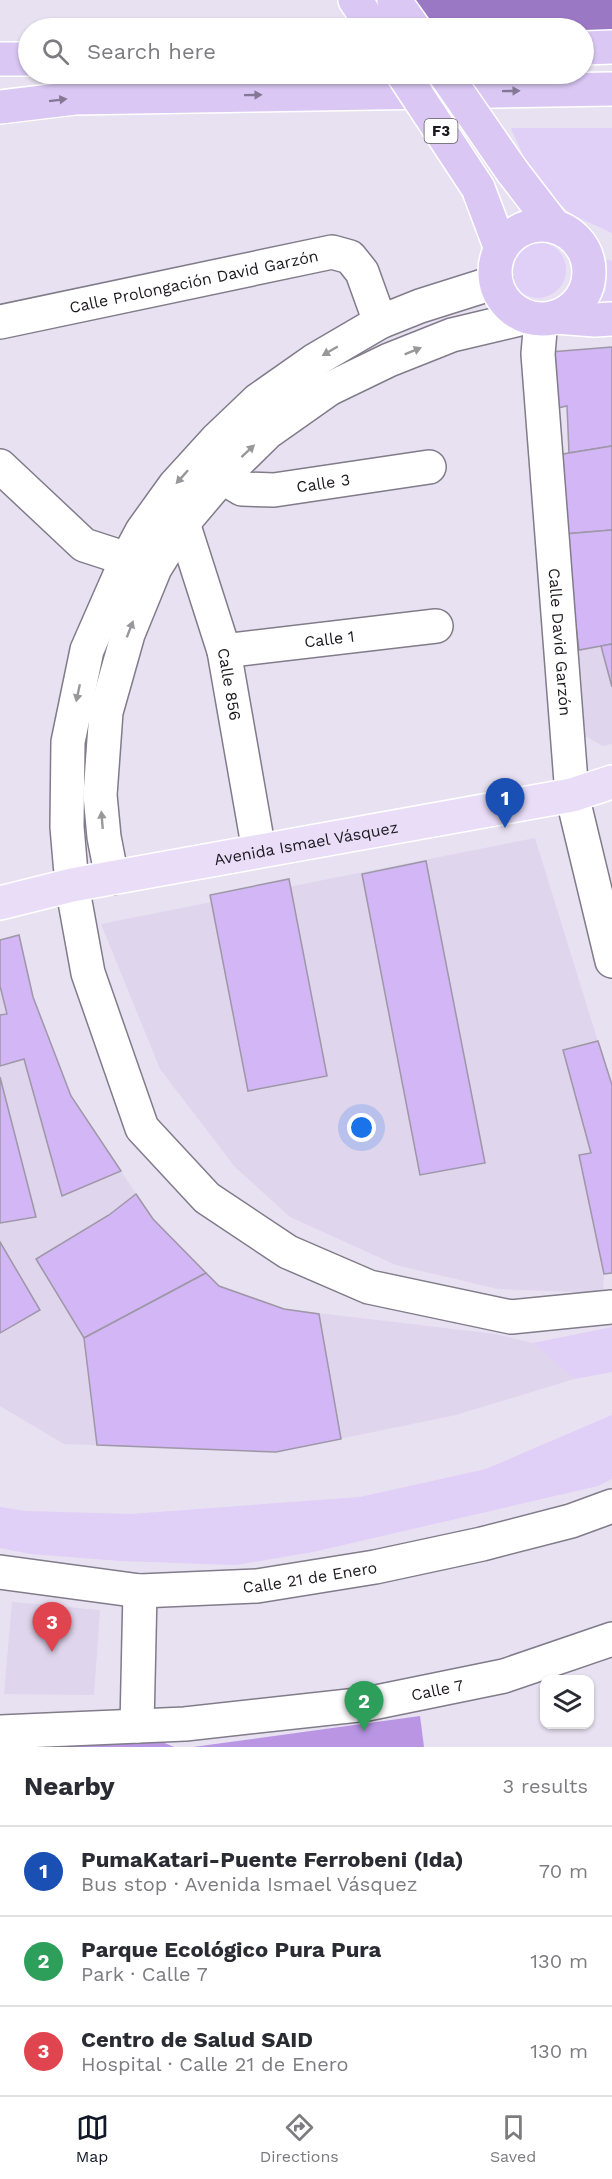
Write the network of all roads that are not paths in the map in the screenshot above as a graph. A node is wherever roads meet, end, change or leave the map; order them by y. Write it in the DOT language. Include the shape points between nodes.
graph roads {
  1 [pos="355,0"];
  2 [pos="394,0"];
  3 [pos="367,18"];
  4 [pos="407,18"];
  5 [pos="612,47"];
  6 [pos="594,48"];
  7 [pos="0,59"];
  8 [pos="18,59"];
  9 [pos="410,84"];
  10 [pos="452,84"];
  11 [pos="612,89"];
  12 [pos="0,107"];
  13 [pos="562,230"];
  14 [pos="501,249"];
  15 [pos="612,252"];
  16 [pos="496,282"];
  17 [pos="541,317"];
  18 [pos="612,319"];
  19 [pos="0,322"];
  20 [pos="380,322"];
  21 [pos="0,466"];
  22 [pos="429,467"];
  23 [pos="222,477"];
  24 [pos="183,523"];
  25 [pos="127,560"];
  26 [pos="436,626"];
  27 [pos="224,651"];
  28 [pos="612,782"];
  29 [pos="572,795"];
  30 [pos="259,851"];
  31 [pos="112,878"];
  32 [pos="72,885"];
  33 [pos="0,903"];
  34 [pos="612,961"];
  35 [pos="612,1307"];
  36 [pos="612,1506"];
  37 [pos="0,1572"];
  38 [pos="140,1592"];
  39 [pos="612,1639"];
  40 [pos="137,1726"];
  41 [pos="0,1732"];
  1 -- 3 [label="highway"];
  2 -- 4 [label="highway"];
  5 -- 6 [label="highway"];
  7 -- 8 [label="highway"];
  9 -- 14 [label="highway, F3, bridge" via="478,188"];
  10 -- 13 [label="highway, F3, bridge" via="512,171"];
  12 -- 11 [label="highway, one-way" via="75,98"];
  13 -- 14 [label="highway, F3" via="540,225 524,228"];
  13 -- 15 [label="highway, F3"];
  13 -- 17 [label="highway, F3" via="584,250 589,275 586,288 571,309"];
  14 -- 16 [label="highway"];
  16 -- 17 [label="highway" via="501,296 514,310"];
  16 -- 20 [label="street"];
  17 -- 18 [label="highway"];
  23 -- 17 [label="street, one-way" via="268,432 329,389 452,335"];
  17 -- 29 [label="street, Calle David Garzón" via="538,354"];
  19 -- 20 [label="street, Calle Prolongación David Garzón" via="332,252 350,257 362,272"];
  20 -- 25 [label="street, one-way" via="258,400 175,485"];
  21 -- 25 [label="street" via="84,545"];
  22 -- 23 [label="street, Calle 3" via="274,490 242,489"];
  23 -- 24 [label="street"];
  24 -- 27 [label="street, Calle 856"];
  31 -- 24 [label="street, one-way" via="100,795 106,712 128,633 156,568"];
  25 -- 32 [label="street, one-way" via="87,650 68,742 67,827"];
  26 -- 27 [label="street, Calle 1"];
  27 -- 30 [label="street, Calle 856"];
  28 -- 29 [label="main road, Avenida Ismael Vásquez"];
  29 -- 30 [label="main road, Avenida Ismael Vásquez"];
  29 -- 34 [label="street, Calle David Garzón"];
  30 -- 31 [label="main road, Avenida Ismael Vásquez"];
  31 -- 32 [label="main road, Avenida Ismael Vásquez"];
  32 -- 33 [label="main road, Avenida Ismael Vásquez"];
  32 -- 35 [label="street" via="88,973 142,1128 207,1198 288,1252 369,1287 511,1317"];
  36 -- 38 [label="street, Calle 21 de Enero" via="482,1544 375,1567 257,1586"];
  37 -- 38 [label="street, Calle 21 de Enero"];
  38 -- 40 [label="street"];
  39 -- 40 [label="street, Calle 7" via="504,1676 378,1702"];
  40 -- 41 [label="street, Calle 7"];
}
